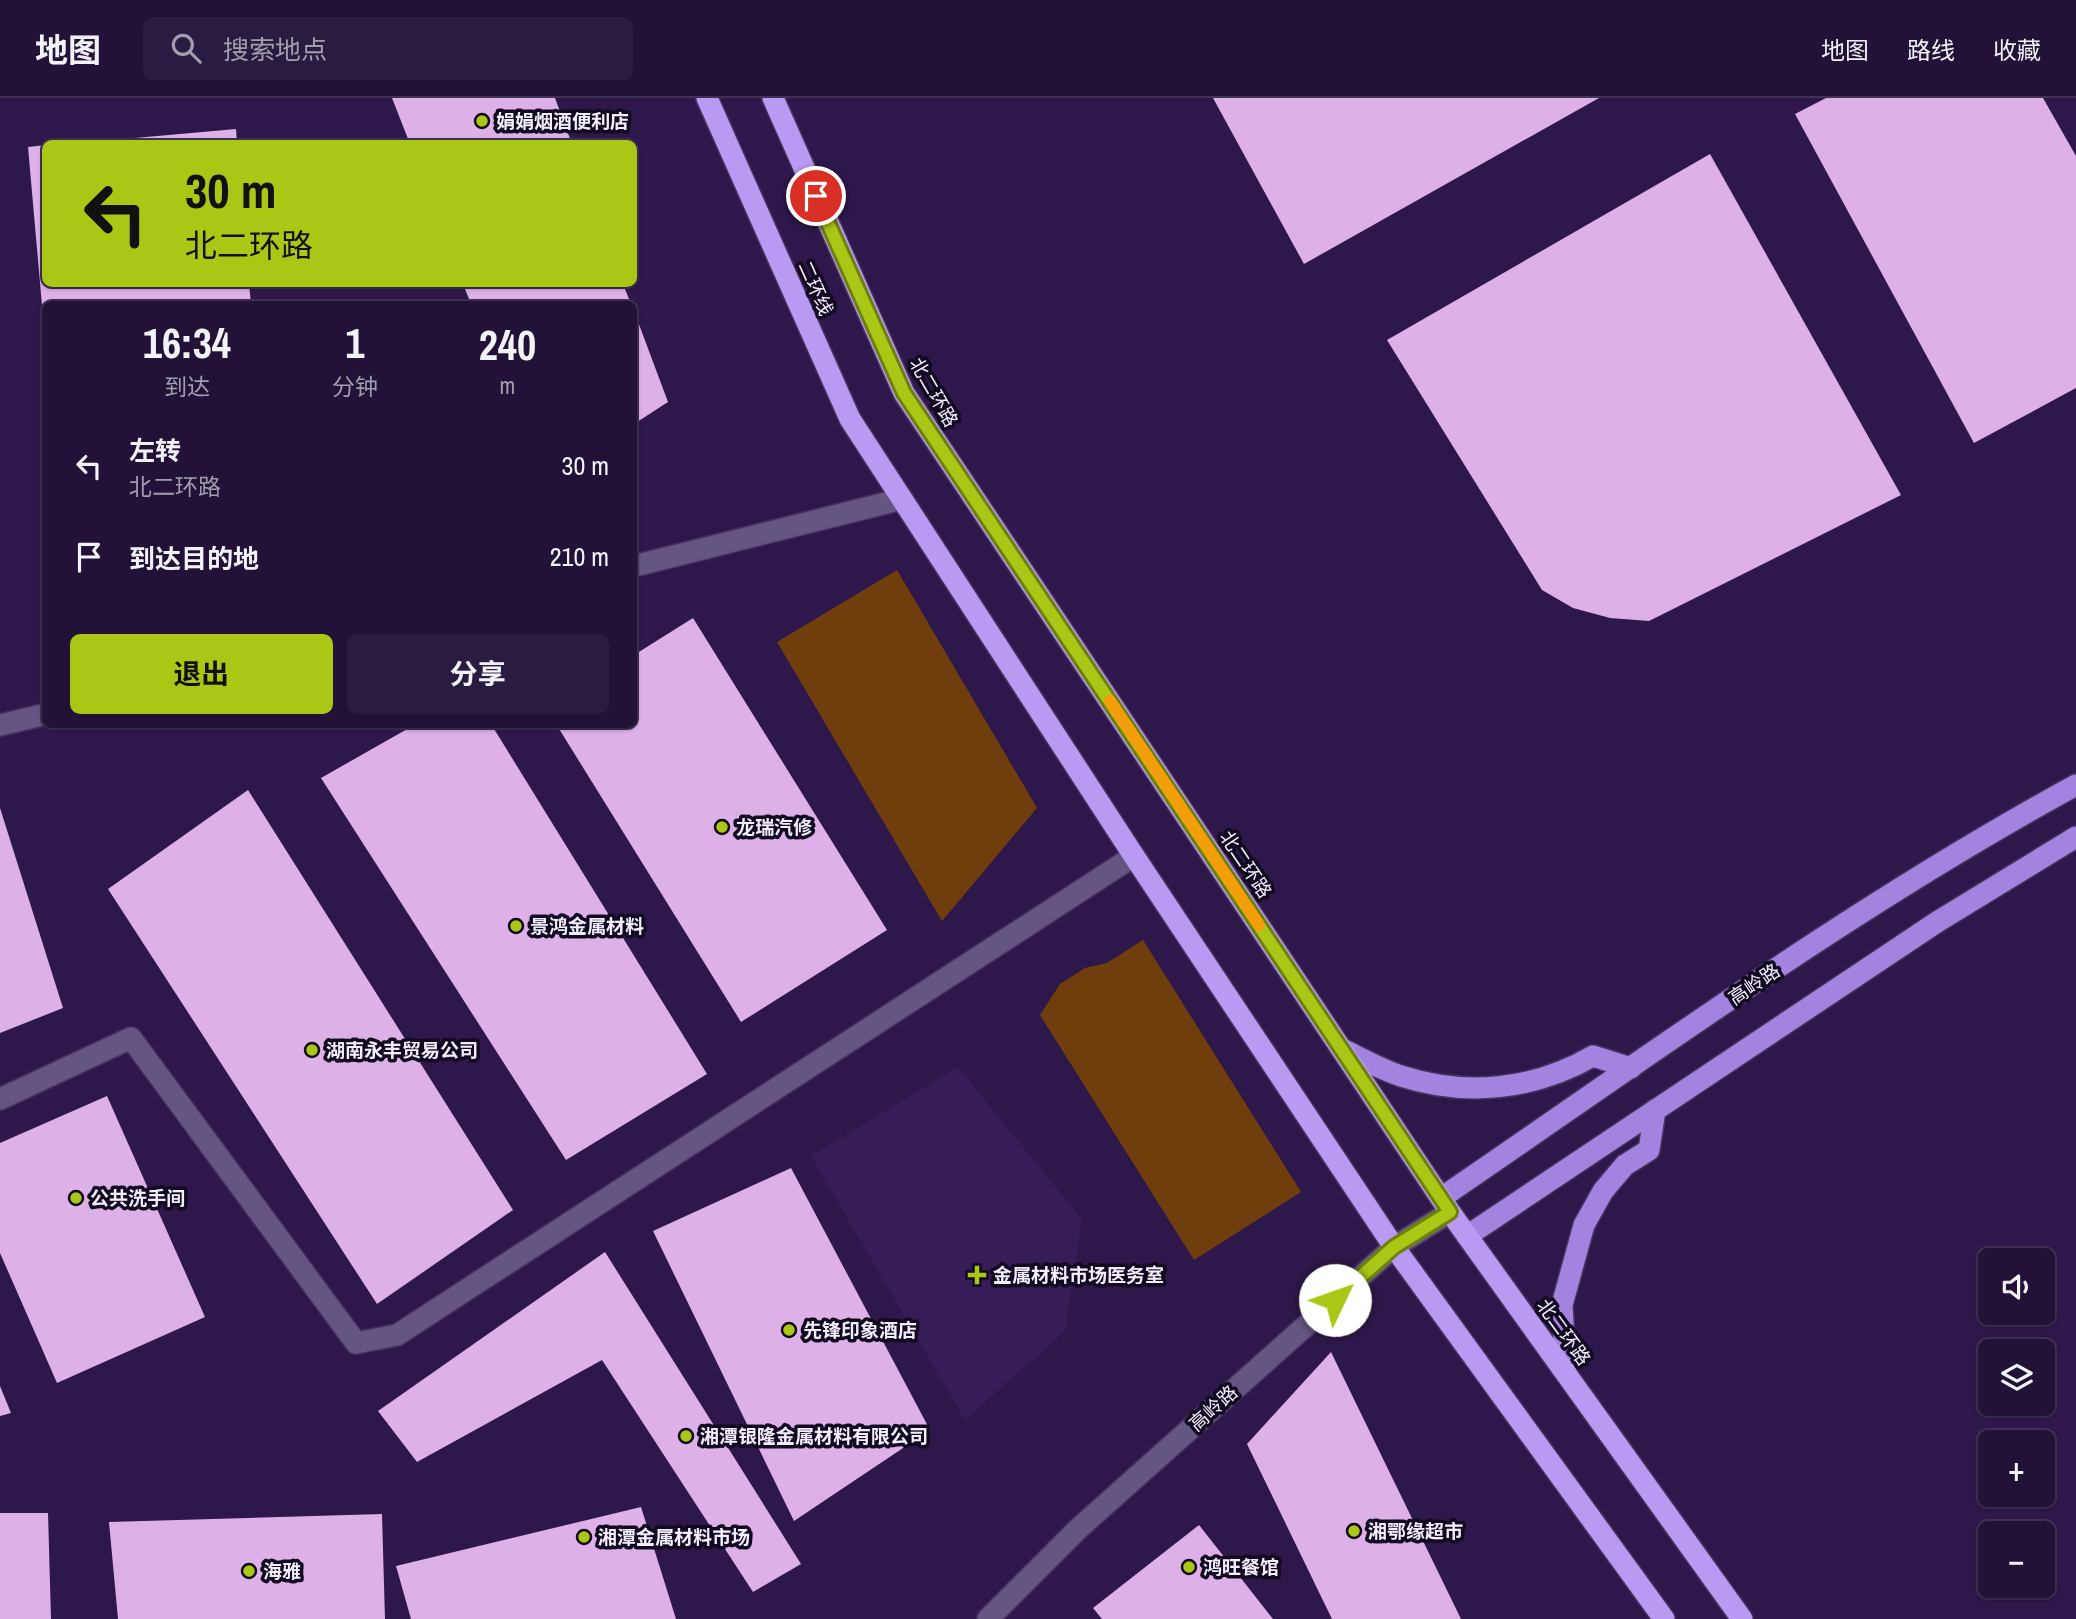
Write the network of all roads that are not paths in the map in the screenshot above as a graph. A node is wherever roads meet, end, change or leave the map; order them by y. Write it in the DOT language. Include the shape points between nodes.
graph roads {
  1 [pos="706,98"];
  2 [pos="773,98"];
  3 [pos="902,499"];
  4 [pos="637,565"];
  5 [pos="42,715"];
  6 [pos="0,725"];
  7 [pos="2076,785"];
  8 [pos="2076,837"];
  9 [pos="1134,856"];
  10 [pos="1342,1049"];
  11 [pos="1631,1068"];
  12 [pos="0,1099"];
  13 [pos="1655,1110"];
  14 [pos="1446,1205"];
  15 [pos="1467,1236"];
  16 [pos="1394,1247"];
  17 [pos="1566,1373"];
  18 [pos="988,1619"];
  19 [pos="1664,1619"];
  20 [pos="1742,1619"];
  1 -- 3 [label="highway, 二环线" via="850,419"];
  2 -- 10 [label="highway, 北二环路" via="904,393"];
  3 -- 4 [label="street"];
  3 -- 9 [label="highway"];
  5 -- 6 [label="street"];
  7 -- 11 [label="main road, 高岭路" via="1819,939"];
  8 -- 13 [label="main road" via="1937,922"];
  9 -- 12 [label="street" via="397,1335 356,1343 131,1038"];
  9 -- 16 [label="highway"];
  10 -- 11 [label="main road" via="1402,1076 1458,1087 1528,1083 1557,1075 1592,1056"];
  10 -- 14 [label="highway, 北二环路"];
  11 -- 14 [label="main road, 高岭路"];
  13 -- 15 [label="main road"];
  13 -- 17 [label="main road" via="1649,1150 1625,1165 1584,1225 1562,1305"];
  14 -- 15 [label="highway, 北二环路"];
  14 -- 16 [label="street, 高岭路"];
  15 -- 17 [label="highway, 北二环路"];
  16 -- 18 [label="street, 高岭路" via="1078,1529"];
  16 -- 19 [label="highway"];
  17 -- 20 [label="highway, 北二环路"];
}
